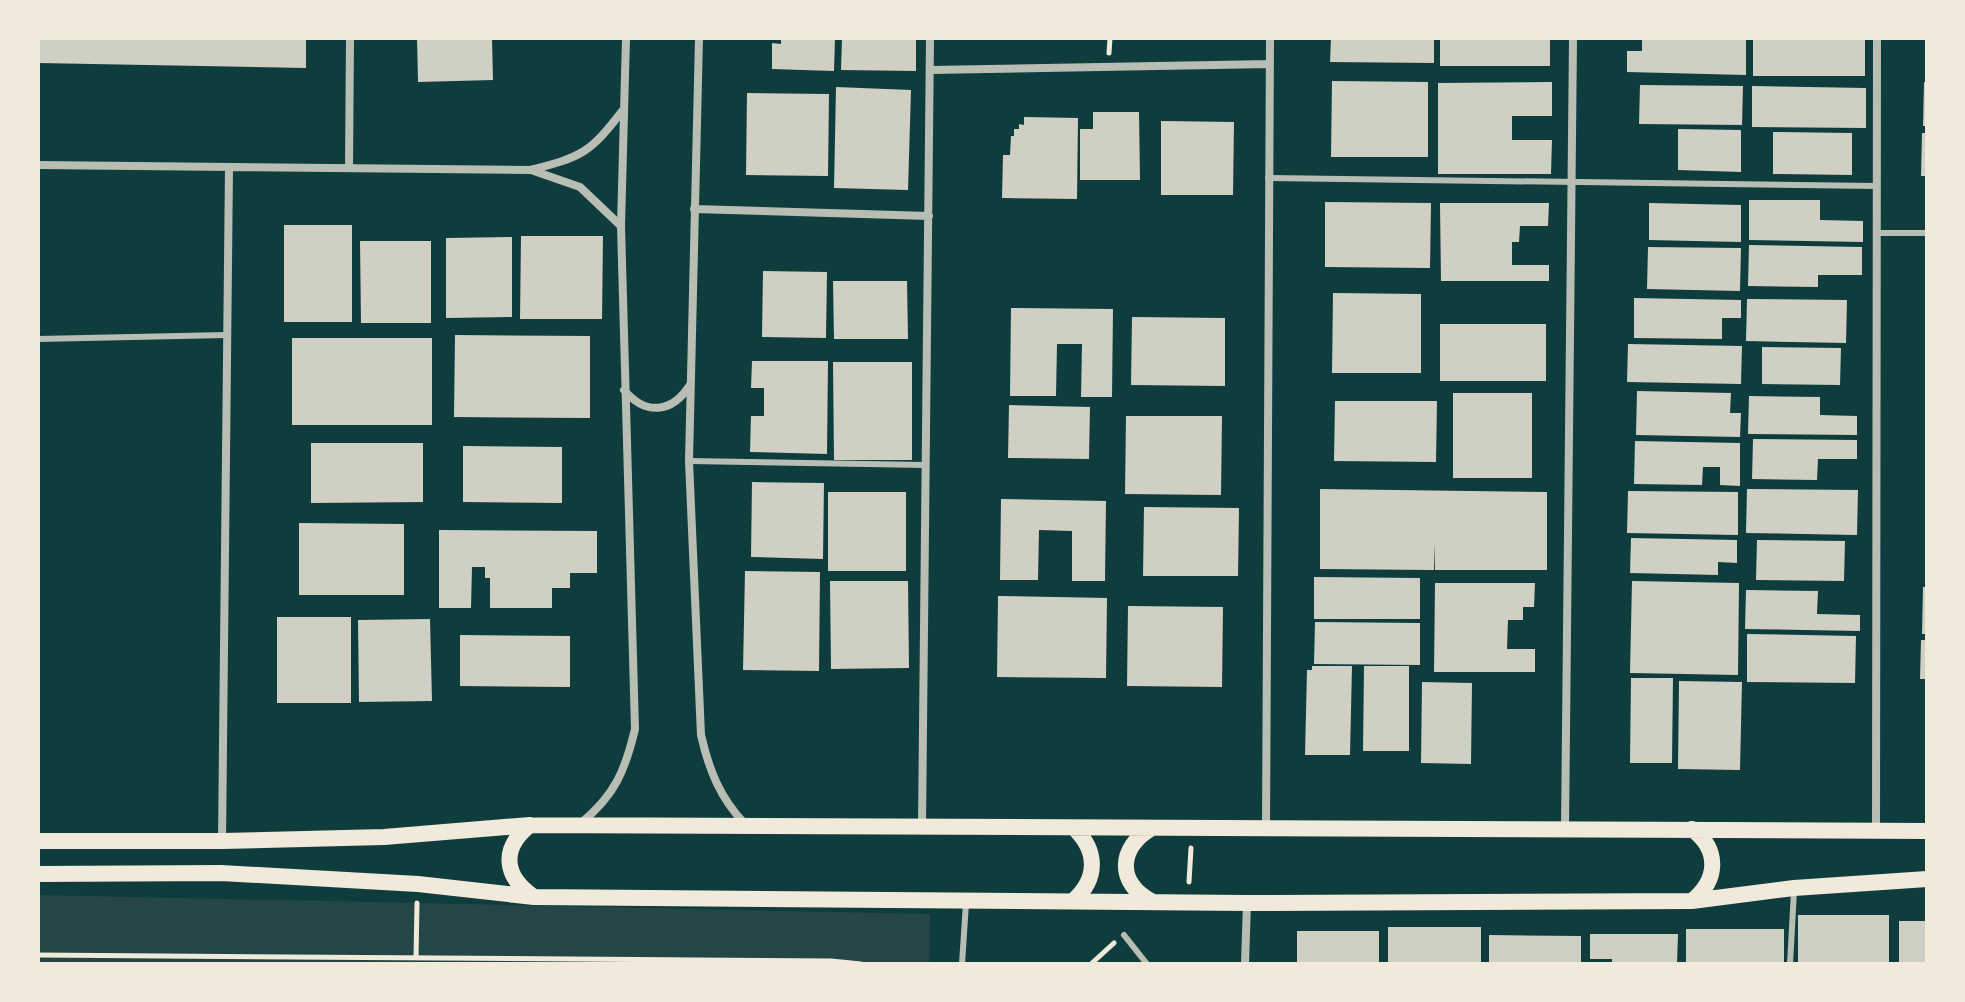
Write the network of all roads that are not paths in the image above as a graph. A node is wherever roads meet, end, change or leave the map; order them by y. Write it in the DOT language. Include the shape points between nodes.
graph roads {
  1 [pos="350,38"];
  2 [pos="626,38"];
  3 [pos="699,38"];
  4 [pos="930,38"];
  5 [pos="1270,38"];
  6 [pos="1573,38"];
  7 [pos="1877,38"];
  8 [pos="1270,64"];
  9 [pos="930,70"];
  10 [pos="623,110"];
  11 [pos="38,165"];
  12 [pos="229,167"];
  13 [pos="349,168"];
  14 [pos="530,170"];
  15 [pos="1268,178"];
  16 [pos="1571,182"];
  17 [pos="1877,186"];
  18 [pos="694,209"];
  19 [pos="929,216"];
  20 [pos="621,226"];
  21 [pos="1876,233"];
  22 [pos="1927,233"];
  23 [pos="226,335"];
  24 [pos="38,339"];
  25 [pos="690,385"];
  26 [pos="623,389"];
  27 [pos="689,461"];
  28 [pos="926,465"];
  29 [pos="530,825"];
  30 [pos="578,825"];
  31 [pos="746,825"];
  32 [pos="922,826"];
  33 [pos="1153,827"];
  34 [pos="1074,828"];
  35 [pos="1266,828"];
  36 [pos="1692,829"];
  37 [pos="1565,831"];
  38 [pos="1927,831"];
  39 [pos="1876,832"];
  40 [pos="38,841"];
  41 [pos="222,841"];
  42 [pos="38,874"];
  43 [pos="1927,879"];
  44 [pos="1794,888"];
  45 [pos="534,897"];
  46 [pos="966,899"];
  47 [pos="1073,901"];
  48 [pos="1692,901"];
  49 [pos="1155,903"];
  50 [pos="1247,903"];
  51 [pos="1124,935"];
  52 [pos="962,964"];
  53 [pos="1147,964"];
  54 [pos="1245,964"];
  55 [pos="1790,964"];
  1 -- 13 [label="street"];
  2 -- 10 [label="street"];
  3 -- 18 [label="street"];
  4 -- 9 [label="street"];
  5 -- 8 [label="street"];
  6 -- 16 [label="street"];
  7 -- 17 [label="street"];
  8 -- 9 [label="street"];
  8 -- 15 [label="street"];
  9 -- 19 [label="street"];
  10 -- 14 [label="street" via="599,142 577,156"];
  10 -- 20 [label="street"];
  11 -- 12 [label="street"];
  12 -- 13 [label="street"];
  12 -- 23 [label="street"];
  13 -- 14 [label="street"];
  14 -- 20 [label="street" via="580,187"];
  15 -- 16 [label="lane"];
  15 -- 35 [label="street"];
  16 -- 17 [label="lane"];
  16 -- 37 [label="street"];
  17 -- 21 [label="street"];
  18 -- 19 [label="street"];
  18 -- 25 [label="street"];
  19 -- 28 [label="street"];
  20 -- 26 [label="street"];
  21 -- 22 [label="lane"];
  21 -- 39 [label="street"];
  23 -- 24 [label="lane"];
  23 -- 41 [label="street"];
  25 -- 26 [label="street" via="683,397 658,408 644,407"];
  25 -- 27 [label="street"];
  26 -- 30 [label="street" via="635,729 616,786"];
  27 -- 28 [label="lane"];
  27 -- 31 [label="street" via="701,735 719,792"];
  28 -- 32 [label="street"];
  29 -- 30 [label="main road"];
  29 -- 41 [label="main road" via="384,837"];
  29 -- 45 [label="main road" via="511,847 509,862 521,889"];
  30 -- 31 [label="main road"];
  31 -- 32 [label="main road"];
  32 -- 34 [label="main road"];
  33 -- 34 [label="main road"];
  33 -- 35 [label="main road"];
  33 -- 49 [label="main road" via="1133,842 1125,866 1129,883"];
  34 -- 47 [label="main road" via="1091,850 1093,865 1084,892"];
  35 -- 37 [label="main road"];
  36 -- 37 [label="main road"];
  36 -- 39 [label="main road"];
  36 -- 48 [label="main road" via="1710,849 1714,864 1704,891"];
  38 -- 39 [label="main road"];
  40 -- 41 [label="main road"];
  42 -- 45 [label="main road" via="221,873 418,884"];
  43 -- 44 [label="main road"];
  44 -- 48 [label="main road"];
  44 -- 55 [label="lane"];
  45 -- 46 [label="main road"];
  46 -- 47 [label="main road"];
  46 -- 52 [label="lane"];
  47 -- 49 [label="main road"];
  48 -- 50 [label="main road"];
  49 -- 50 [label="main road"];
  50 -- 54 [label="street"];
  51 -- 53 [label="lane"];
}
